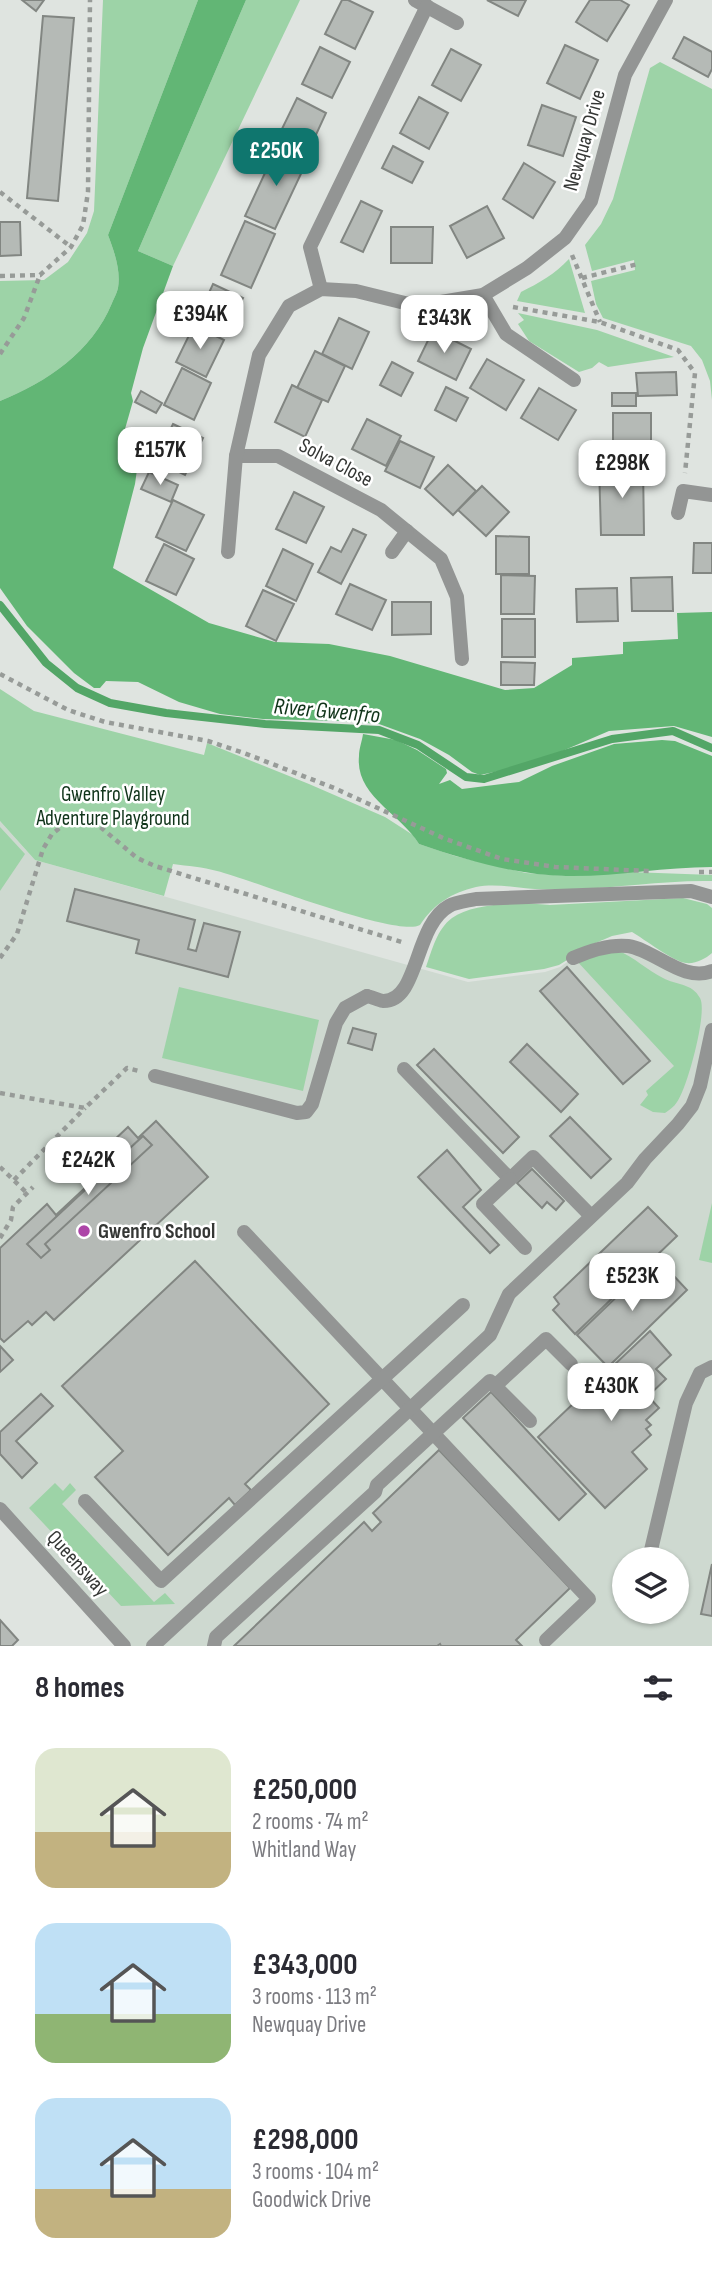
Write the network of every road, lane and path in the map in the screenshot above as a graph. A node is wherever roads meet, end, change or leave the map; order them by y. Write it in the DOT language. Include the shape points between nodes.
graph roads {
  1 [pos="90,0"];
  2 [pos="666,0"];
  3 [pos="421,3"];
  4 [pos="457,23"];
  5 [pos="0,192"];
  6 [pos="565,238"];
  7 [pos="71,247"];
  8 [pos="638,264"];
  9 [pos="40,275"];
  10 [pos="0,276"];
  11 [pos="582,278"];
  12 [pos="321,289"];
  13 [pos="485,299"];
  14 [pos="600,322"];
  15 [pos="0,354"];
  16 [pos="574,380"];
  17 [pos="236,456"];
  18 [pos="683,491"];
  19 [pos="712,495"];
  20 [pos="678,513"];
  21 [pos="407,531"];
  22 [pos="228,552"];
  23 [pos="392,552"];
  24 [pos="462,659"];
  25 [pos="0,674"];
  26 [pos="656,871"];
  27 [pos="692,872"];
  28 [pos="712,872"];
  29 [pos="712,897"];
  30 [pos="420,947"];
  31 [pos="0,958"];
  32 [pos="573,958"];
  33 [pos="712,971"];
  34 [pos="712,1030"];
  35 [pos="404,1069"];
  36 [pos="155,1076"];
  37 [pos="0,1093"];
  38 [pos="85,1108"];
  39 [pos="53,1141"];
  40 [pos="0,1167"];
  41 [pos="82,1171"];
  42 [pos="509,1179"];
  43 [pos="14,1180"];
  44 [pos="33,1187"];
  45 [pos="27,1193"];
  46 [pos="591,1216"];
  47 [pos="244,1232"];
  48 [pos="0,1238"];
  49 [pos="525,1248"];
  50 [pos="463,1305"];
  51 [pos="571,1364"];
  52 [pos="712,1367"];
  53 [pos="382,1378"];
  54 [pos="495,1386"];
  55 [pos="410,1408"];
  56 [pos="530,1421"];
  57 [pos="433,1434"];
  58 [pos="85,1501"];
  59 [pos="0,1509"];
  60 [pos="652,1547"];
  61 [pos="546,1640"];
  62 [pos="124,1646"];
  63 [pos="153,1646"];
  64 [pos="214,1646"];
  1 -- 7 [label="path" via="88,192 83,225"];
  2 -- 6 [label="street, Newquay Drive" via="625,75 591,201"];
  3 -- 4 [label="street"];
  3 -- 12 [label="street" via="310,247"];
  5 -- 7 [label="path"];
  6 -- 11 [label="path"];
  6 -- 13 [label="street, Newquay Drive"];
  7 -- 9 [label="path"];
  8 -- 11 [label="path"];
  9 -- 10 [label="path"];
  9 -- 15 [label="path" via="24,317"];
  11 -- 14 [label="path"];
  12 -- 13 [label="street, Newquay Drive" via="356,291 417,306"];
  12 -- 17 [label="street" via="289,306 259,355"];
  13 -- 14 [label="path"];
  13 -- 16 [label="street" via="506,334"];
  14 -- 18 [label="path" via="678,350 695,373"];
  17 -- 21 [label="street, Solva Close" via="278,456 381,510"];
  17 -- 22 [label="street"];
  18 -- 19 [label="street"];
  18 -- 20 [label="street"];
  21 -- 23 [label="street"];
  21 -- 24 [label="street, Solva Close" via="441,559 457,597"];
  25 -- 26 [label="path" via="68,710 244,753 502,859 555,867"];
  27 -- 28 [label="path"];
  29 -- 30 [label="street" via="691,891 476,899 448,906 428,927"];
  30 -- 31 [label="path" via="171,871 137,858 98,825 82,820 66,823 43,849 17,934"];
  30 -- 36 [label="street" via="407,987 397,998 383,1001 367,996 345,1008 306,1112"];
  32 -- 33 [label="street" via="590,950 626,946 694,973"];
  34 -- 46 [label="street" via="692,1106 627,1183"];
  35 -- 42 [label="street"];
  36 -- 38 [label="path" via="127,1068"];
  37 -- 38 [label="path"];
  38 -- 39 [label="path"];
  39 -- 41 [label="path"];
  39 -- 43 [label="path"];
  40 -- 43 [label="path"];
  42 -- 46 [label="street" via="533,1157"];
  42 -- 49 [label="street" via="483,1204"];
  43 -- 45 [label="path"];
  44 -- 45 [label="path"];
  45 -- 48 [label="path" via="13,1207"];
  46 -- 55 [label="street" via="509,1294 490,1335"];
  47 -- 53 [label="street"];
  50 -- 53 [label="street"];
  51 -- 54 [label="street" via="546,1339"];
  52 -- 60 [label="street" via="700,1373 686,1403"];
  53 -- 55 [label="street"];
  53 -- 58 [label="street" via="161,1581"];
  54 -- 56 [label="street"];
  54 -- 57 [label="street" via="490,1381"];
  55 -- 57 [label="street"];
  55 -- 63 [label="street"];
  57 -- 61 [label="street" via="589,1599"];
  57 -- 64 [label="street" via="216,1637"];
  59 -- 62 [label="street, Queensway"];
}
